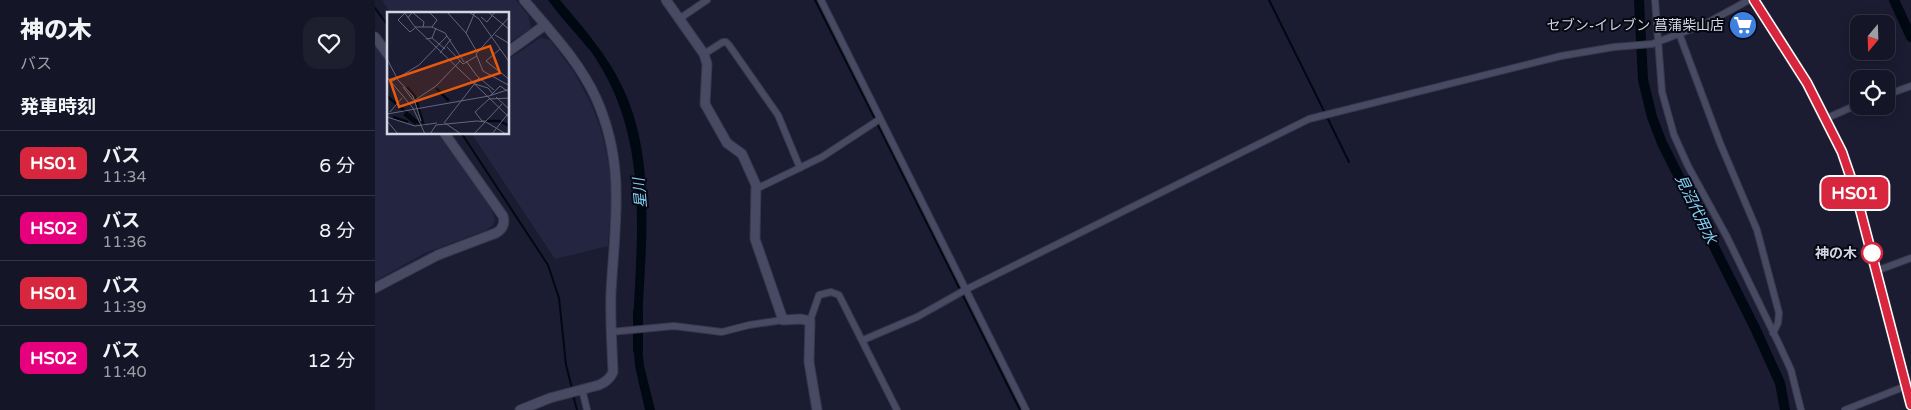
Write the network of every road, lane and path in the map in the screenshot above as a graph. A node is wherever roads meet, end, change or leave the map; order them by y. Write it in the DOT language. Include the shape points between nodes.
graph roads {
  1 [pos="524,0"];
  2 [pos="666,0"];
  3 [pos="707,0"];
  4 [pos="821,0"];
  5 [pos="1655,0"];
  6 [pos="1749,0"];
  7 [pos="1754,0"];
  8 [pos="679,19"];
  9 [pos="545,25"];
  10 [pos="1679,33"];
  11 [pos="375,37"];
  12 [pos="1655,43"];
  13 [pos="510,50"];
  14 [pos="387,53"];
  15 [pos="704,54"];
  16 [pos="1911,86"];
  17 [pos="1895,92"];
  18 [pos="1850,108"];
  19 [pos="1827,118"];
  20 [pos="880,119"];
  21 [pos="446,135"];
  22 [pos="800,168"];
  23 [pos="756,188"];
  24 [pos="1911,258"];
  25 [pos="1876,271"];
  26 [pos="375,288"];
  27 [pos="965,290"];
  28 [pos="783,320"];
  29 [pos="810,320"];
  30 [pos="610,332"];
  31 [pos="1773,333"];
  32 [pos="863,340"];
  33 [pos="1906,386"];
  34 [pos="576,391"];
  35 [pos="1911,405"];
  36 [pos="520,410"];
  37 [pos="587,410"];
  38 [pos="817,410"];
  39 [pos="897,410"];
  40 [pos="1025,410"];
  41 [pos="1801,410"];
  42 [pos="1845,410"];
  1 -- 9 [label="street"];
  2 -- 8 [label="street"];
  3 -- 8 [label="street"];
  4 -- 20 [label="street"];
  5 -- 12 [label="street"];
  6 -- 10 [label="street" via="1705,24"];
  7 -- 19 [label="main road"];
  8 -- 15 [label="street"];
  9 -- 13 [label="street"];
  9 -- 30 [label="street" via="580,69 603,117 613,154 618,208"];
  10 -- 12 [label="street"];
  10 -- 31 [label="street" via="1719,143 1757,230 1779,313"];
  11 -- 14 [label="street"];
  12 -- 27 [label="street" via="1614,46 1561,56 1309,119"];
  12 -- 31 [label="street" via="1662,92 1674,135"];
  15 -- 22 [label="street" via="723,42 729,45 778,116"];
  15 -- 23 [label="street" via="707,64 706,108 727,143 741,154"];
  16 -- 17 [label="street"];
  18 -- 19 [label="street"];
  19 -- 25 [label="main road" via="1848,169"];
  20 -- 22 [label="street"];
  20 -- 27 [label="street"];
  21 -- 26 [label="street" via="503,216 502,228 438,255"];
  22 -- 23 [label="street"];
  23 -- 28 [label="street" via="755,239"];
  24 -- 25 [label="street"];
  25 -- 33 [label="main road"];
  27 -- 32 [label="street" via="917,317"];
  27 -- 40 [label="street"];
  28 -- 29 [label="street"];
  28 -- 30 [label="street" via="722,332 674,326"];
  29 -- 32 [label="street" via="819,295 835,292"];
  29 -- 38 [label="street" via="809,362"];
  30 -- 34 [label="street" via="611,376 606,382"];
  31 -- 41 [label="street" via="1791,370"];
  32 -- 39 [label="street"];
  33 -- 35 [label="main road"];
  33 -- 42 [label="street"];
  34 -- 36 [label="street"];
  34 -- 37 [label="street"];
}
